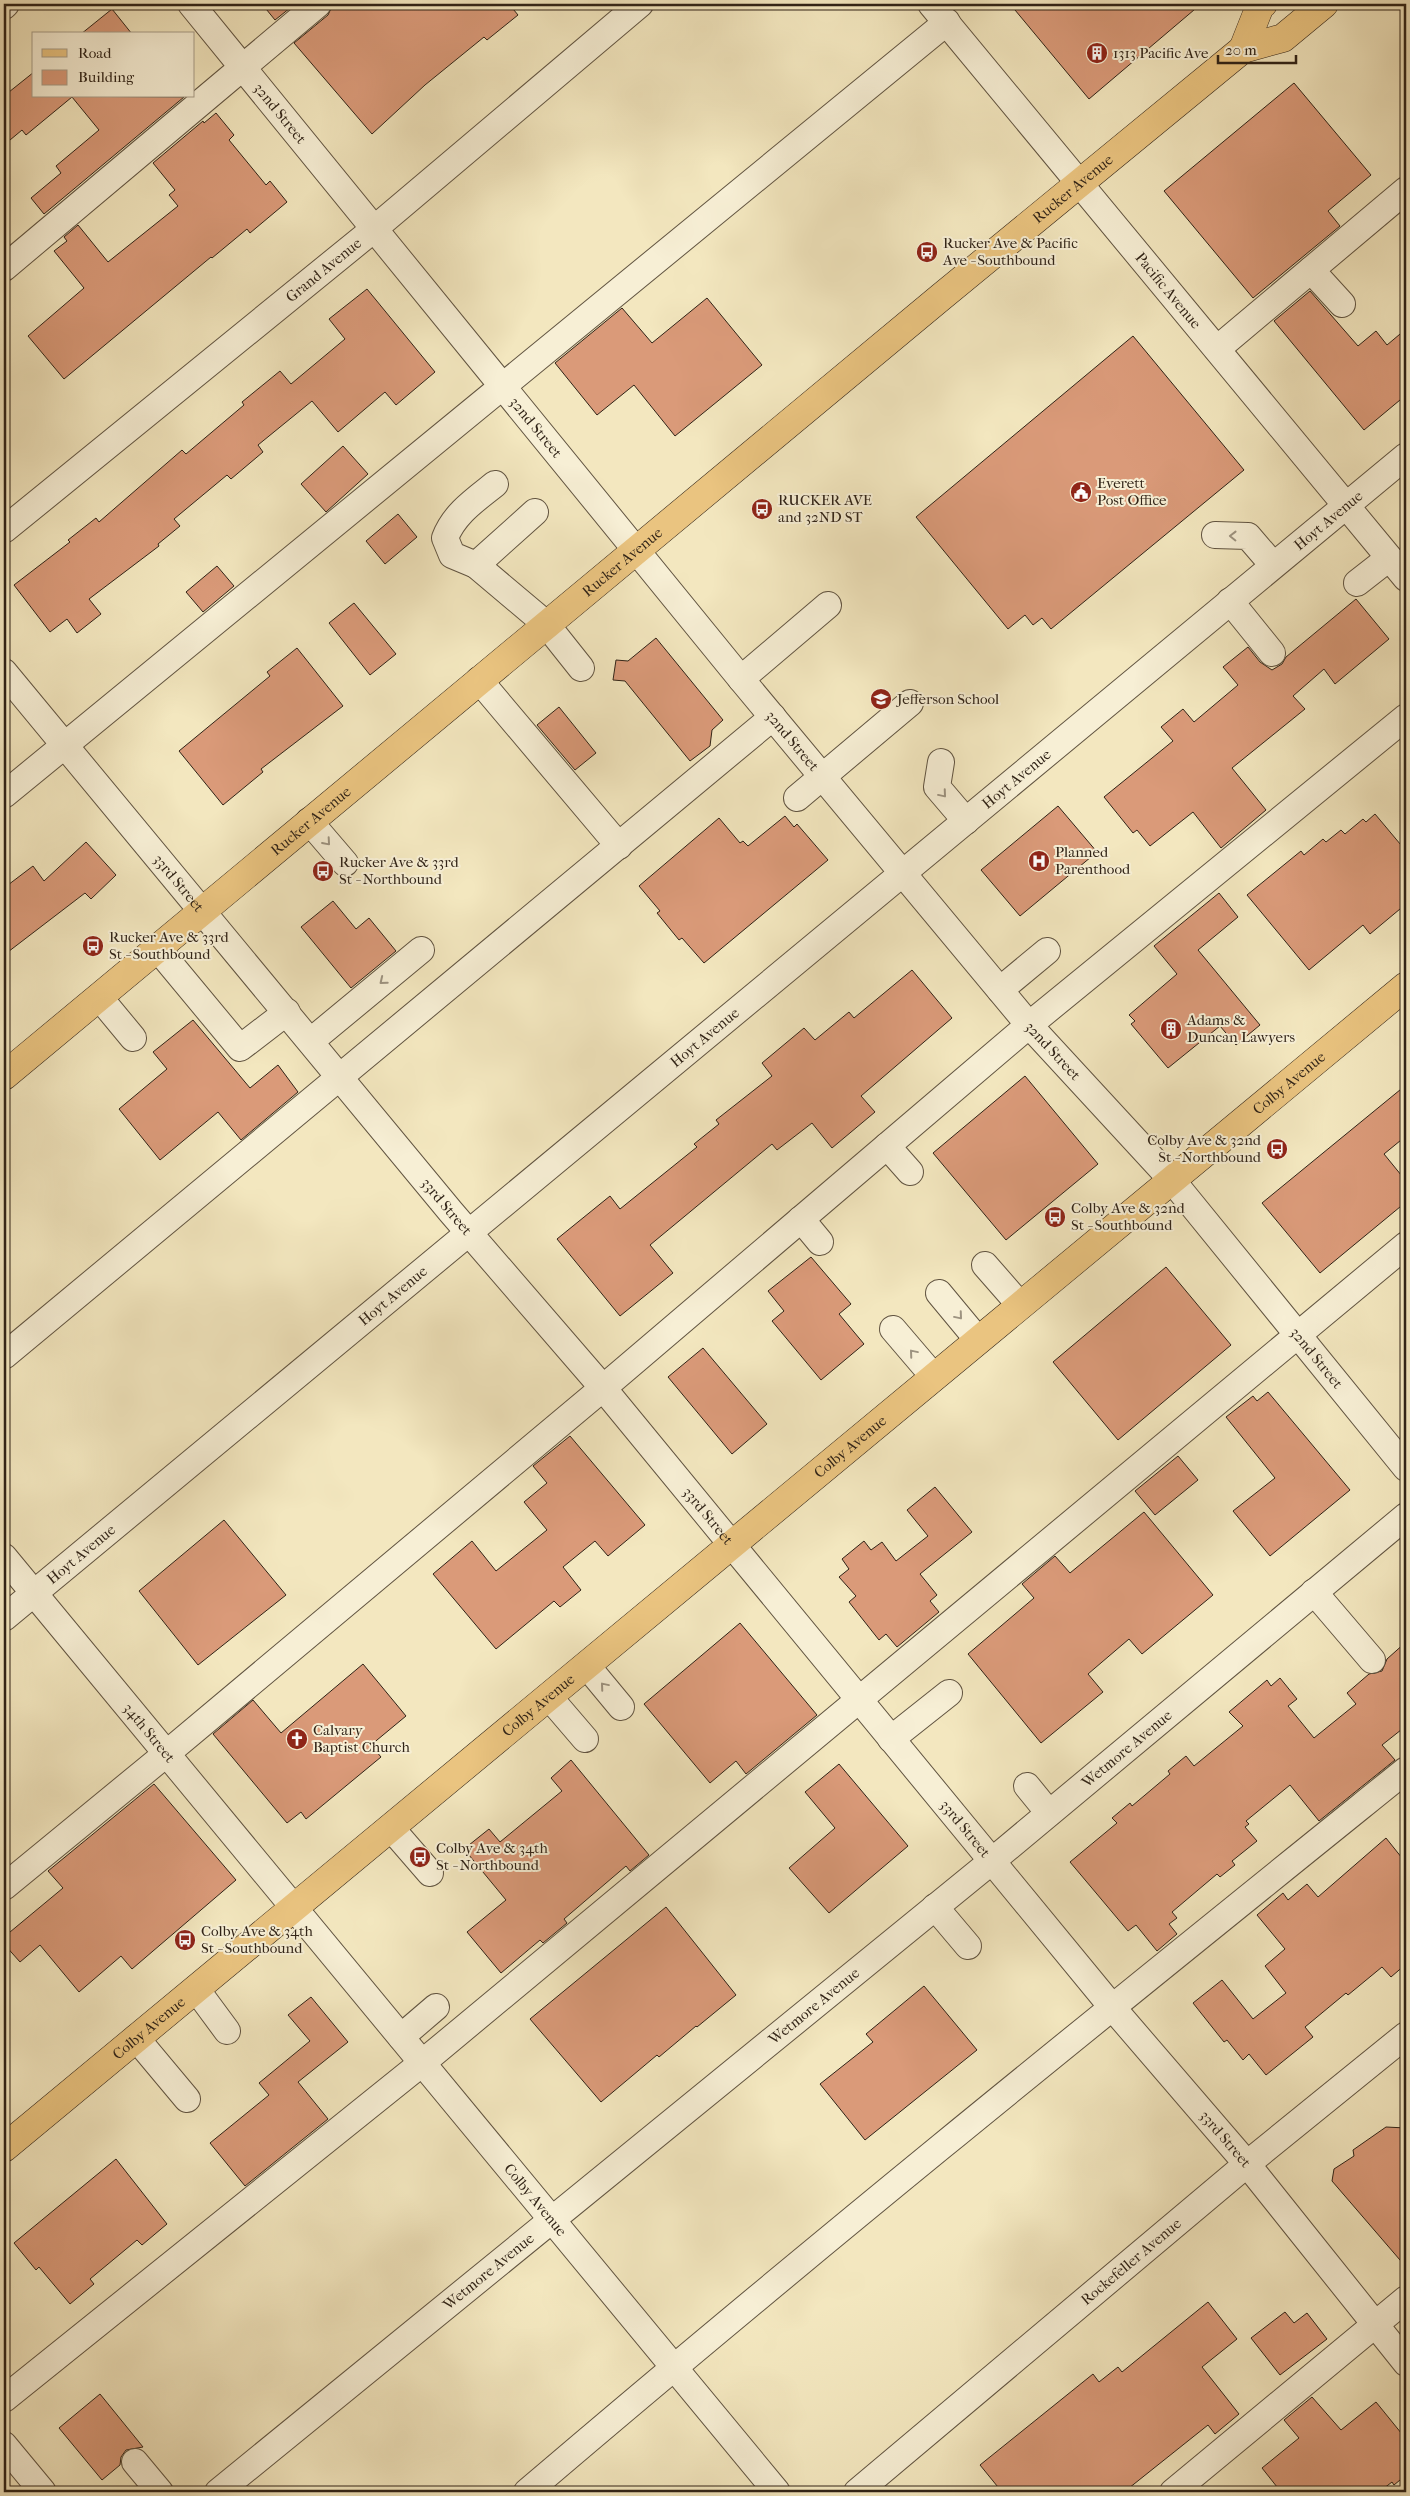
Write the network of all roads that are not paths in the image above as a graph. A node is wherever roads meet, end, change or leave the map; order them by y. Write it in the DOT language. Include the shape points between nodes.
graph roads {
  1 [pos="191,4"];
  2 [pos="318,4"];
  3 [pos="640,4"];
  4 [pos="1263,4"];
  5 [pos="1324,4"];
  6 [pos="939,13"];
  7 [pos="1242,49"];
  8 [pos="242,67"];
  9 [pos="1080,184"];
  10 [pos="1406,190"];
  11 [pos="374,229"];
  12 [pos="4,268"];
  13 [pos="1311,270"];
  14 [pos="1342,304"];
  15 [pos="1217,349"];
  16 [pos="501,386"];
  17 [pos="1406,456"];
  18 [pos="495,484"];
  19 [pos="1346,505"];
  20 [pos="535,512"];
  21 [pos="4,530"];
  22 [pos="1215,535"];
  23 [pos="635,552"];
  24 [pos="1389,558"];
  25 [pos="476,565"];
  26 [pos="1273,565"];
  27 [pos="1406,578"];
  28 [pos="1357,583"];
  29 [pos="1230,601"];
  30 [pos="828,605"];
  31 [pos="546,624"];
  32 [pos="1272,653"];
  33 [pos="581,668"];
  34 [pos="4,672"];
  35 [pos="741,679"];
  36 [pos="479,680"];
  37 [pos="910,703"];
  38 [pos="773,717"];
  39 [pos="1406,717"];
  40 [pos="64,745"];
  41 [pos="941,762"];
  42 [pos="823,776"];
  43 [pos="4,795"];
  44 [pos="797,798"];
  45 [pos="309,821"];
  46 [pos="966,821"];
  47 [pos="619,846"];
  48 [pos="345,863"];
  49 [pos="903,873"];
  50 [pos="202,910"];
  51 [pos="157,948"];
  52 [pos="421,950"];
  53 [pos="1047,951"];
  54 [pos="1406,986"];
  55 [pos="1000,990"];
  56 [pos="99,997"];
  57 [pos="287,1012"];
  58 [pos="1029,1025"];
  59 [pos="134,1038"];
  60 [pos="311,1041"];
  61 [pos="4,1076"];
  62 [pos="341,1078"];
  63 [pos="887,1146"];
  64 [pos="910,1172"];
  65 [pos="1171,1179"];
  66 [pos="802,1219"];
  67 [pos="467,1232"];
  68 [pos="820,1242"];
  69 [pos="1406,1245"];
  70 [pos="985,1265"];
  71 [pos="940,1293"];
  72 [pos="1020,1305"];
  73 [pos="893,1328"];
  74 [pos="1300,1335"];
  75 [pos="978,1340"];
  76 [pos="4,1356"];
  77 [pos="934,1377"];
  78 [pos="603,1388"];
  79 [pos="1406,1468"];
  80 [pos="1406,1516"];
  81 [pos="732,1545"];
  82 [pos="4,1558"];
  83 [pos="1314,1592"];
  84 [pos="34,1593"];
  85 [pos="4,1618"];
  86 [pos="1372,1660"];
  87 [pos="586,1666"];
  88 [pos="949,1693"];
  89 [pos="549,1697"];
  90 [pos="859,1700"];
  91 [pos="621,1707"];
  92 [pos="585,1739"];
  93 [pos="891,1739"];
  94 [pos="166,1754"];
  95 [pos="1406,1770"];
  96 [pos="1027,1786"];
  97 [pos="1049,1813"];
  98 [pos="391,1828"];
  99 [pos="992,1861"];
  100 [pos="430,1873"];
  101 [pos="4,1887"];
  102 [pos="935,1907"];
  103 [pos="294,1908"];
  104 [pos="968,1946"];
  105 [pos="196,1989"];
  106 [pos="436,2007"];
  107 [pos="1112,2007"];
  108 [pos="227,2031"];
  109 [pos="1406,2035"];
  110 [pos="401,2037"];
  111 [pos="136,2038"];
  112 [pos="422,2063"];
  113 [pos="187,2099"];
  114 [pos="4,2148"];
  115 [pos="1247,2164"];
  116 [pos="551,2218"];
  117 [pos="1406,2299"];
  118 [pos="1375,2326"];
  119 [pos="1406,2363"];
  120 [pos="674,2367"];
  121 [pos="4,2399"];
  122 [pos="4,2445"];
  123 [pos="135,2462"];
  124 [pos="43,2492"];
  125 [pos="160,2492"];
  126 [pos="218,2492"];
  127 [pos="527,2492"];
  128 [pos="777,2492"];
  129 [pos="857,2492"];
  130 [pos="1173,2492"];
  1 -- 8 [label="street, 32nd Street"];
  2 -- 8 [label="street"];
  3 -- 11 [label="street, Grand Avenue"];
  4 -- 7 [label="main road, Rucker Avenue"];
  5 -- 7 [label="main road, Rucker Avenue" via="1283,38"];
  6 -- 9 [label="street, Pacific Avenue"];
  6 -- 16 [label="street"];
  7 -- 9 [label="main road, Rucker Avenue"];
  8 -- 11 [label="street, 32nd Street"];
  8 -- 12 [label="street"];
  9 -- 15 [label="street, Pacific Avenue"];
  9 -- 23 [label="main road, Rucker Avenue"];
  10 -- 13 [label="street"];
  11 -- 16 [label="street, 32nd Street"];
  11 -- 21 [label="street, Grand Avenue"];
  13 -- 14 [label="street"];
  13 -- 15 [label="street"];
  15 -- 19 [label="street, Pacific Avenue"];
  16 -- 23 [label="street, 32nd Street"];
  16 -- 40 [label="street" via="158,678"];
  17 -- 19 [label="street, Hoyt Avenue"];
  18 -- 25 [label="street" via="459,513 445,538 452,555"];
  19 -- 24 [label="street, Pacific Avenue"];
  19 -- 26 [label="street, Hoyt Avenue"];
  20 -- 25 [label="street"];
  26 -- 22 [label="street, one-way" via="1248,536"];
  23 -- 31 [label="main road, Rucker Avenue"];
  23 -- 35 [label="street, 32nd Street"];
  24 -- 27 [label="street, Pacific Avenue"];
  24 -- 28 [label="street"];
  25 -- 31 [label="street"];
  26 -- 29 [label="street, Hoyt Avenue"];
  29 -- 32 [label="street"];
  29 -- 46 [label="street, Hoyt Avenue"];
  30 -- 35 [label="street"];
  31 -- 33 [label="street"];
  31 -- 36 [label="main road, Rucker Avenue"];
  34 -- 40 [label="street, 33rd Street"];
  35 -- 38 [label="street, 32nd Street"];
  36 -- 45 [label="main road, Rucker Avenue"];
  36 -- 47 [label="street"];
  37 -- 42 [label="street"];
  38 -- 42 [label="street, 32nd Street"];
  38 -- 47 [label="street"];
  39 -- 58 [label="street"];
  40 -- 43 [label="street"];
  40 -- 50 [label="street, 33rd Street"];
  41 -- 46 [label="street, one-way" via="937,787"];
  42 -- 44 [label="street"];
  42 -- 49 [label="street, 32nd Street"];
  45 -- 48 [label="street, one-way"];
  45 -- 50 [label="main road, Rucker Avenue"];
  46 -- 49 [label="street, Hoyt Avenue"];
  47 -- 62 [label="street"];
  49 -- 55 [label="street, 32nd Street"];
  49 -- 67 [label="street, Hoyt Avenue"];
  50 -- 51 [label="main road, Rucker Avenue"];
  50 -- 57 [label="street, 33rd Street"];
  51 -- 56 [label="main road, Rucker Avenue"];
  51 -- 57 [label="street" via="240,1048"];
  52 -- 60 [label="street, one-way"];
  53 -- 55 [label="street"];
  54 -- 65 [label="main road, Colby Avenue"];
  55 -- 58 [label="street, 32nd Street"];
  56 -- 59 [label="street"];
  56 -- 61 [label="main road, Rucker Avenue"];
  57 -- 60 [label="street, 33rd Street"];
  58 -- 63 [label="street"];
  58 -- 65 [label="street, 32nd Street"];
  60 -- 62 [label="street, 33rd Street"];
  62 -- 67 [label="street, 33rd Street"];
  62 -- 76 [label="street"];
  63 -- 64 [label="street"];
  63 -- 66 [label="street" via="853,1189"];
  65 -- 72 [label="main road, Colby Avenue"];
  65 -- 74 [label="street, 32nd Street"];
  66 -- 68 [label="street"];
  66 -- 78 [label="street"];
  67 -- 78 [label="street, 33rd Street"];
  67 -- 84 [label="street, Hoyt Avenue"];
  69 -- 74 [label="street" via="1360,1297"];
  70 -- 72 [label="street"];
  71 -- 75 [label="street, one-way"];
  72 -- 75 [label="main road, Colby Avenue"];
  77 -- 73 [label="street, one-way"];
  74 -- 79 [label="street, 32nd Street"];
  74 -- 90 [label="street"];
  75 -- 77 [label="main road, Colby Avenue"];
  77 -- 81 [label="main road, Colby Avenue"];
  78 -- 81 [label="street, 33rd Street"];
  78 -- 94 [label="street"];
  80 -- 83 [label="street, Wetmore Avenue"];
  81 -- 87 [label="main road, Colby Avenue"];
  81 -- 90 [label="street, 33rd Street"];
  82 -- 84 [label="street, 34th Street"];
  83 -- 86 [label="street"];
  83 -- 97 [label="street, Wetmore Avenue"];
  84 -- 85 [label="street, Hoyt Avenue"];
  84 -- 94 [label="street, 34th Street"];
  87 -- 89 [label="main road, Colby Avenue"];
  91 -- 87 [label="street, one-way"];
  88 -- 93 [label="street"];
  89 -- 92 [label="street"];
  89 -- 98 [label="main road, Colby Avenue"];
  90 -- 93 [label="street, 33rd Street"];
  90 -- 112 [label="street" via="764,1788"];
  93 -- 99 [label="street, 33rd Street"];
  94 -- 101 [label="street"];
  94 -- 103 [label="street, 34th Street"];
  95 -- 107 [label="street"];
  96 -- 97 [label="street"];
  97 -- 99 [label="street, Wetmore Avenue"];
  98 -- 100 [label="street"];
  98 -- 103 [label="main road, Colby Avenue"];
  99 -- 102 [label="street, Wetmore Avenue"];
  99 -- 107 [label="street, 33rd Street"];
  102 -- 104 [label="street"];
  102 -- 116 [label="street, Wetmore Avenue"];
  103 -- 105 [label="main road, Colby Avenue"];
  103 -- 110 [label="street, Colby Avenue"];
  105 -- 108 [label="street"];
  105 -- 111 [label="main road, Colby Avenue"];
  106 -- 110 [label="street"];
  107 -- 115 [label="street, 33rd Street"];
  107 -- 120 [label="street" via="1050,2044"];
  109 -- 115 [label="street, Rockefeller Avenue"];
  110 -- 112 [label="street, Colby Avenue"];
  111 -- 113 [label="street"];
  111 -- 114 [label="main road, Colby Avenue"];
  112 -- 116 [label="street, Colby Avenue"];
  112 -- 121 [label="street"];
  115 -- 118 [label="street, 33rd Street"];
  115 -- 129 [label="street, Rockefeller Avenue"];
  116 -- 120 [label="street, Colby Avenue"];
  116 -- 126 [label="street, Wetmore Avenue"];
  117 -- 118 [label="street"];
  118 -- 119 [label="street, 33rd Street"];
  118 -- 130 [label="street"];
  120 -- 127 [label="street"];
  120 -- 128 [label="street, Colby Avenue"];
  122 -- 124 [label="street"];
  123 -- 125 [label="street"];
}
